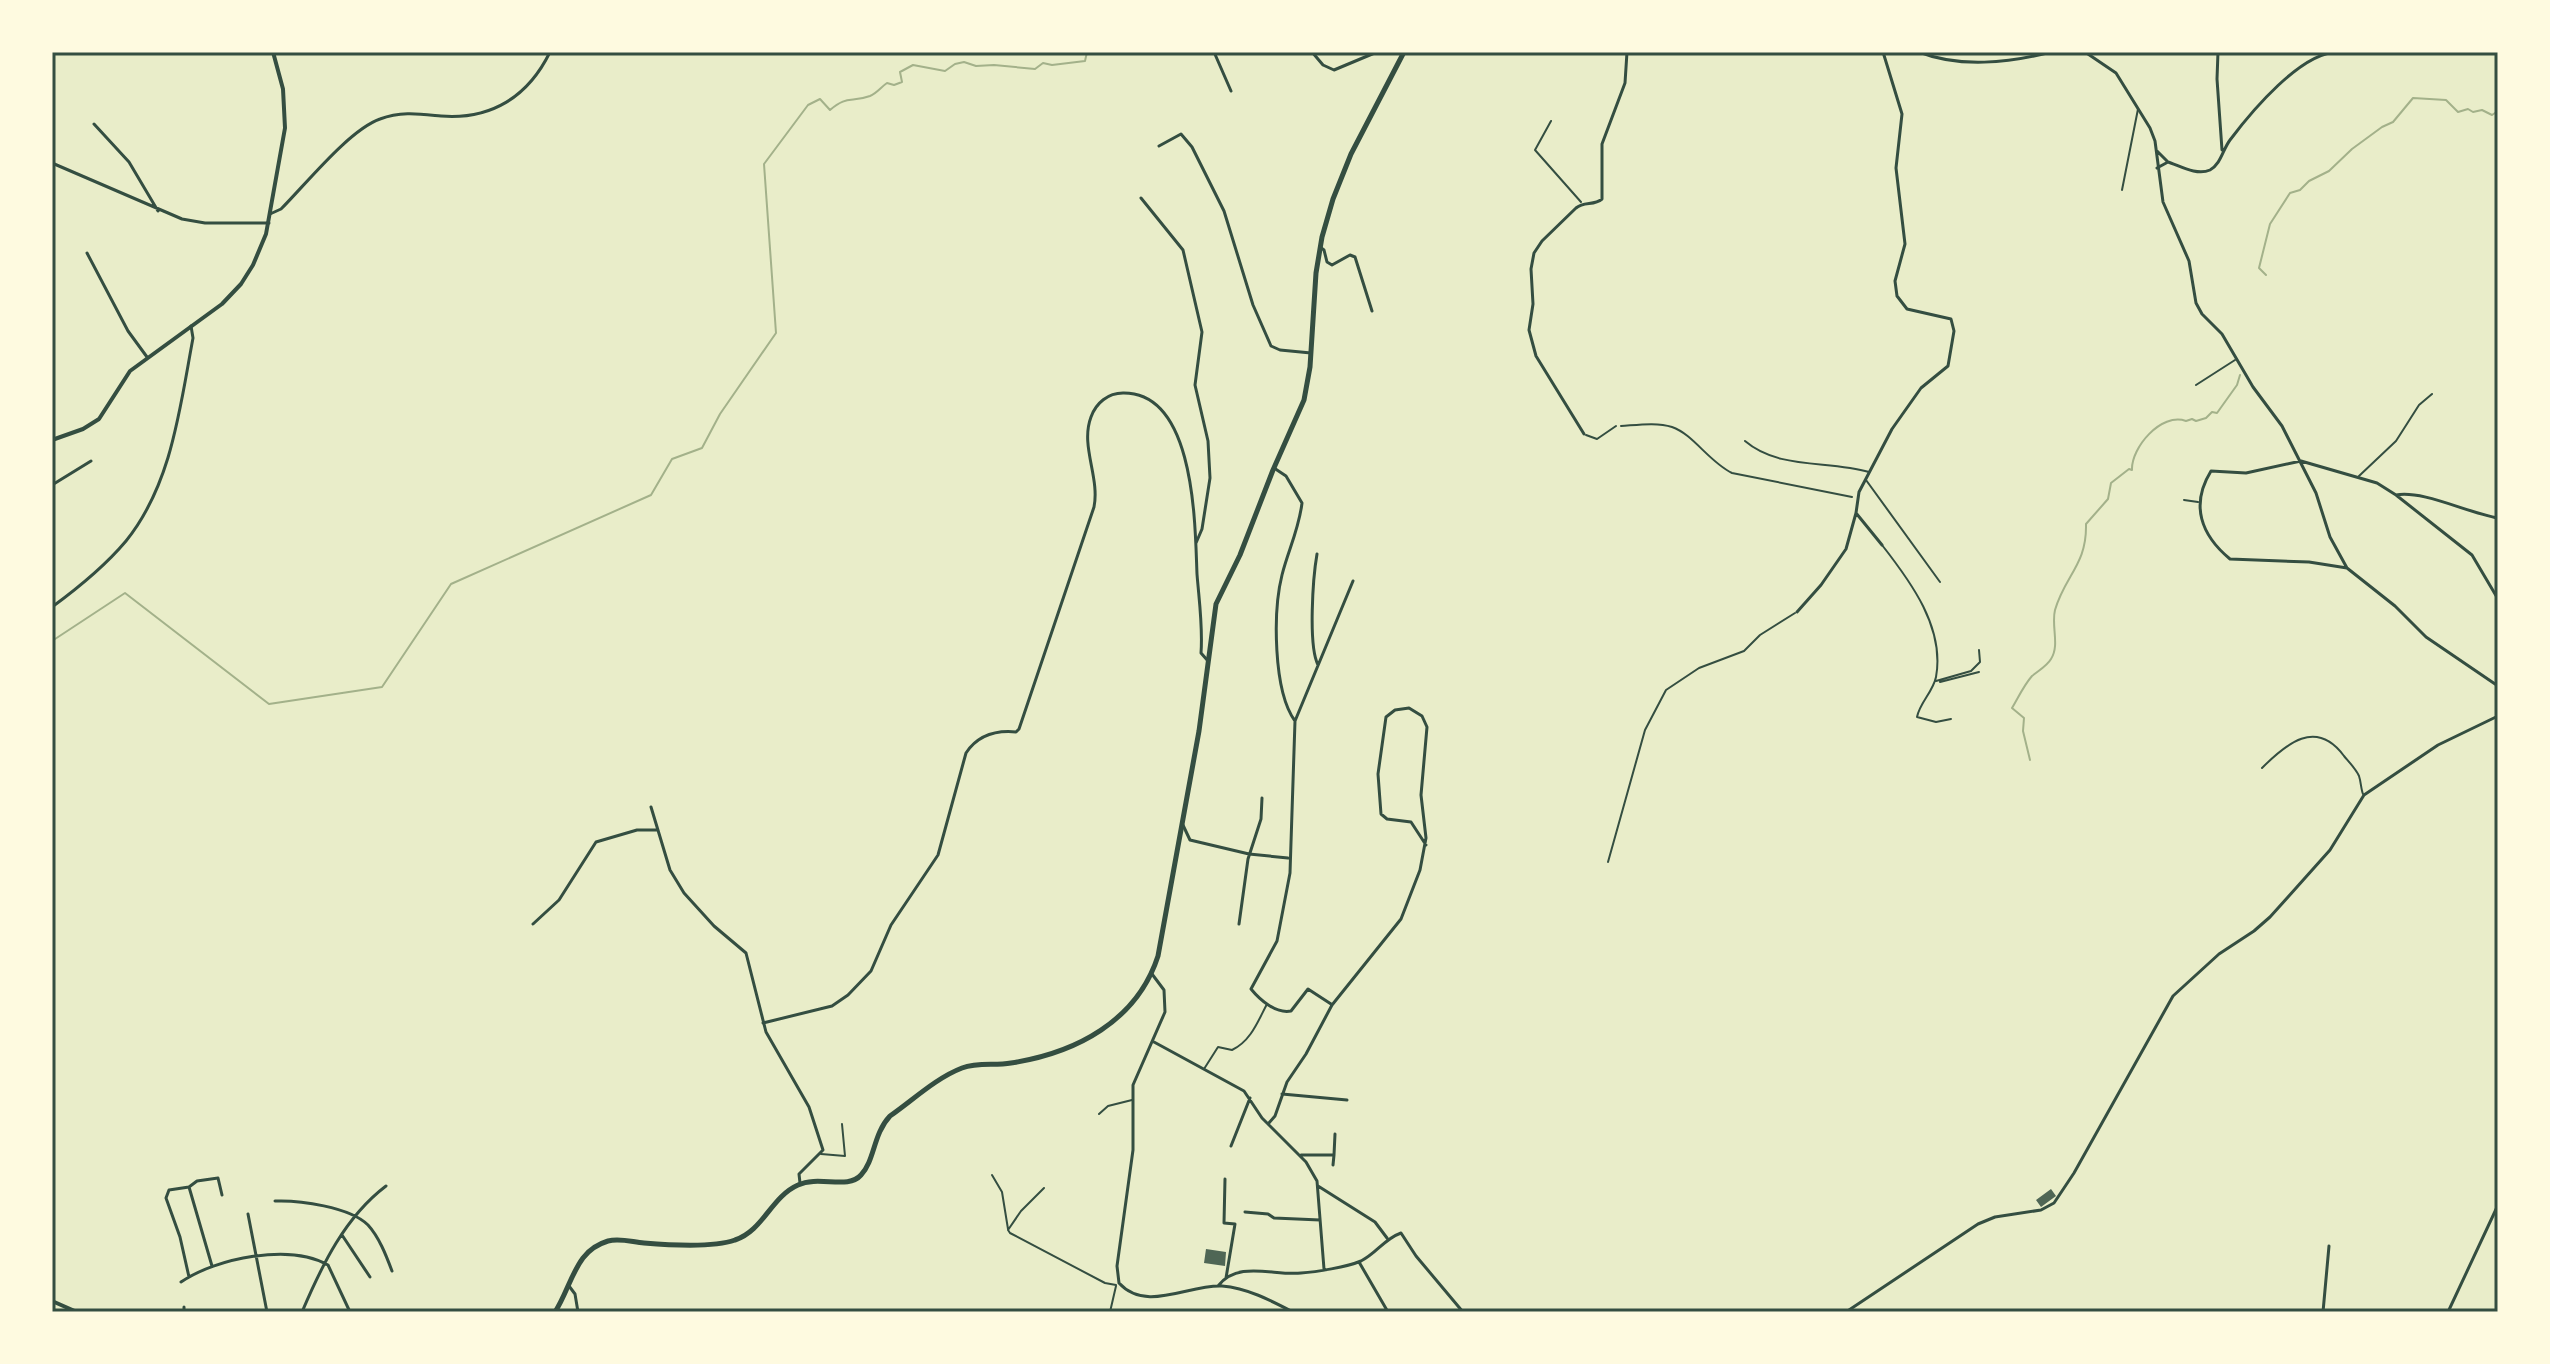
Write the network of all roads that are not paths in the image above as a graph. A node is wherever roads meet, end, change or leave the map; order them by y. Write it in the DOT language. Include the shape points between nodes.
graph roads {
  1 [pos="273,52"];
  2 [pos="550,52"];
  3 [pos="1214,52"];
  4 [pos="1312,52"];
  5 [pos="1377,52"];
  6 [pos="1404,52"];
  7 [pos="1627,52"];
  8 [pos="1883,52"];
  9 [pos="1919,52"];
  10 [pos="2051,52"];
  11 [pos="2085,52"];
  12 [pos="2218,52"];
  13 [pos="2338,52"];
  14 [pos="1231,91"];
  15 [pos="2138,108"];
  16 [pos="1551,121"];
  17 [pos="94,124"];
  18 [pos="1159,146"];
  19 [pos="2156,150"];
  20 [pos="2222,153"];
  21 [pos="2168,162"];
  22 [pos="52,163"];
  23 [pos="2157,168"];
  24 [pos="2122,190"];
  25 [pos="1141,198"];
  26 [pos="1582,203"];
  27 [pos="158,211"];
  28 [pos="270,214"];
  29 [pos="269,223"];
  30 [pos="1320,247"];
  31 [pos="87,253"];
  32 [pos="1372,311"];
  33 [pos="191,326"];
  34 [pos="1310,353"];
  35 [pos="147,357"];
  36 [pos="2237,359"];
  37 [pos="2196,385"];
  38 [pos="2432,394"];
  39 [pos="1616,426"];
  40 [pos="1584,434"];
  41 [pos="52,440"];
  42 [pos="1745,441"];
  43 [pos="91,461"];
  44 [pos="2301,461"];
  45 [pos="1274,468"];
  46 [pos="1870,473"];
  47 [pos="2357,477"];
  48 [pos="1866,480"];
  49 [pos="52,485"];
  50 [pos="2396,495"];
  51 [pos="2184,500"];
  52 [pos="2199,502"];
  53 [pos="1856,513"];
  54 [pos="2498,518"];
  55 [pos="1196,543"];
  56 [pos="1882,545"];
  57 [pos="1317,554"];
  58 [pos="2347,568"];
  59 [pos="1353,581"];
  60 [pos="1940,582"];
  61 [pos="2498,599"];
  62 [pos="52,607"];
  63 [pos="1797,612"];
  64 [pos="1979,650"];
  65 [pos="1208,661"];
  66 [pos="1318,665"];
  67 [pos="1979,672"];
  68 [pos="1935,682"];
  69 [pos="2498,686"];
  70 [pos="2498,716"];
  71 [pos="1951,719"];
  72 [pos="1295,721"];
  73 [pos="2262,768"];
  74 [pos="2364,795"];
  75 [pos="1262,798"];
  76 [pos="651,807"];
  77 [pos="1181,823"];
  78 [pos="657,830"];
  79 [pos="1426,845"];
  80 [pos="1249,854"];
  81 [pos="1288,858"];
  82 [pos="1608,862"];
  83 [pos="533,924"];
  84 [pos="1239,924"];
  85 [pos="1152,974"];
  86 [pos="1267,1004"];
  87 [pos="1332,1005"];
  88 [pos="763,1023"];
  89 [pos="1154,1042"];
  90 [pos="1203,1070"];
  91 [pos="1282,1094"];
  92 [pos="1250,1098"];
  93 [pos="1132,1100"];
  94 [pos="1347,1100"];
  95 [pos="1099,1114"];
  96 [pos="842,1124"];
  97 [pos="1268,1124"];
  98 [pos="1335,1134"];
  99 [pos="1231,1146"];
  100 [pos="821,1154"];
  101 [pos="1301,1155"];
  102 [pos="1334,1155"];
  103 [pos="1333,1165"];
  104 [pos="992,1175"];
  105 [pos="1225,1179"];
  106 [pos="800,1183"];
  107 [pos="386,1186"];
  108 [pos="1317,1186"];
  109 [pos="189,1187"];
  110 [pos="1044,1188"];
  111 [pos="222,1195"];
  112 [pos="275,1201"];
  113 [pos="2498,1205"];
  114 [pos="1245,1212"];
  115 [pos="248,1214"];
  116 [pos="354,1216"];
  117 [pos="1320,1220"];
  118 [pos="1008,1230"];
  119 [pos="342,1235"];
  120 [pos="1387,1238"];
  121 [pos="2329,1246"];
  122 [pos="258,1256"];
  123 [pos="1359,1262"];
  124 [pos="325,1263"];
  125 [pos="212,1266"];
  126 [pos="1324,1269"];
  127 [pos="392,1271"];
  128 [pos="189,1277"];
  129 [pos="370,1277"];
  130 [pos="1226,1278"];
  131 [pos="181,1282"];
  132 [pos="1117,1284"];
  133 [pos="569,1286"];
  134 [pos="1218,1286"];
  135 [pos="52,1301"];
  136 [pos="77,1312"];
  137 [pos="267,1312"];
  138 [pos="302,1312"];
  139 [pos="350,1312"];
  140 [pos="555,1312"];
  141 [pos="578,1312"];
  142 [pos="1110,1312"];
  143 [pos="1293,1312"];
  144 [pos="1388,1312"];
  145 [pos="1463,1312"];
  146 [pos="1846,1312"];
  147 [pos="2323,1312"];
  148 [pos="2448,1312"];
  1 -- 28 [label="street" via="286,119"];
  2 -- 28 [label="street" via="523,88 494,110 467,116 404,114 371,123"];
  3 -- 14 [label="street"];
  4 -- 5 [label="street" via="1334,70"];
  6 -- 30 [label="main road" via="1345,167"];
  7 -- 26 [label="street" via="1625,83 1602,144 1602,199"];
  8 -- 46 [label="street" via="1902,114 1896,168 1905,244 1895,289 1907,309 1948,316 1954,326 1948,366 1917,392"];
  9 -- 10 [label="street" via="1956,62"];
  11 -- 15 [label="street" via="2116,73"];
  12 -- 20 [label="street"];
  13 -- 20 [label="street" via="2315,58 2261,102"];
  15 -- 19 [label="street"];
  15 -- 24 [label="lane"];
  16 -- 26 [label="lane" via="1535,150"];
  17 -- 27 [label="street" via="129,162"];
  18 -- 34 [label="street" via="1181,134 1187,139 1224,211 1267,341 1276,350"];
  19 -- 21 [label="street"];
  19 -- 23 [label="street"];
  20 -- 21 [label="street" via="2207,171"];
  21 -- 23 [label="street"];
  22 -- 27 [label="street"];
  23 -- 36 [label="street" via="2163,202 2191,269 2196,303"];
  25 -- 55 [label="street" via="1183,250 1202,332 1195,385 1210,478"];
  26 -- 40 [label="street" via="1534,253 1529,330 1536,356"];
  27 -- 29 [label="street" via="205,223"];
  28 -- 29 [label="street"];
  29 -- 33 [label="street" via="241,284"];
  30 -- 32 [label="street" via="1332,265 1355,257"];
  30 -- 34 [label="main road"];
  31 -- 35 [label="street"];
  33 -- 35 [label="street"];
  33 -- 62 [label="street" via="171,452 139,522 109,559"];
  34 -- 45 [label="main road" via="1304,400"];
  35 -- 41 [label="street" via="122,379 99,419"];
  36 -- 37 [label="lane"];
  36 -- 44 [label="street"];
  38 -- 47 [label="lane" via="2396,441"];
  39 -- 40 [label="lane" via="1597,439"];
  42 -- 46 [label="lane" via="1781,459"];
  43 -- 49 [label="street"];
  44 -- 47 [label="street"];
  44 -- 52 [label="street" via="2246,473 2211,471"];
  44 -- 58 [label="street"];
  45 -- 65 [label="main road" via="1217,598"];
  45 -- 72 [label="street" via="1286,476 1302,503 1281,578 1277,623 1283,694"];
  46 -- 48 [label="street"];
  47 -- 50 [label="street"];
  48 -- 53 [label="street"];
  48 -- 60 [label="lane"];
  50 -- 54 [label="street" via="2415,495"];
  50 -- 61 [label="street" via="2472,555"];
  51 -- 52 [label="lane"];
  52 -- 58 [label="street" via="2203,524 2230,559"];
  53 -- 56 [label="street"];
  53 -- 63 [label="street" via="1846,549"];
  55 -- 65 [label="street" via="1201,653"];
  55 -- 88 [label="street" via="1190,474 1169,422 1136,395 1118,393 1104,399 1088,430 1094,507 1021,724 1016,732 985,735 966,753 938,855 891,925 868,975 832,1006"];
  56 -- 68 [label="lane" via="1932,626 1938,651"];
  57 -- 66 [label="street"];
  58 -- 69 [label="street" via="2426,637"];
  59 -- 66 [label="street"];
  63 -- 82 [label="lane" via="1744,651 1699,668 1666,690 1645,730"];
  64 -- 68 [label="lane" via="1980,662 1973,670"];
  65 -- 77 [label="main road"];
  66 -- 72 [label="street"];
  67 -- 68 [label="lane"];
  68 -- 71 [label="lane" via="1917,717"];
  70 -- 74 [label="street" via="2449,738"];
  72 -- 81 [label="street" via="1293,842"];
  73 -- 74 [label="lane" via="2293,741 2321,738 2341,751 2359,775"];
  74 -- 146 [label="street" via="2330,850 2270,917 2219,954 2171,999 2054,1203 1978,1224"];
  75 -- 80 [label="street"];
  76 -- 78 [label="street"];
  77 -- 80 [label="street" via="1189,840"];
  77 -- 85 [label="main road"];
  78 -- 83 [label="street" via="596,842 559,900"];
  78 -- 88 [label="street" via="684,893 746,953"];
  79 -- 79 [label="street" via="1421,795 1427,727 1419,713 1400,708 1385,721 1378,774 1381,814 1411,822"];
  79 -- 87 [label="street" via="1401,919"];
  80 -- 81 [label="street"];
  80 -- 84 [label="street"];
  81 -- 86 [label="street" via="1277,941 1251,989"];
  85 -- 89 [label="street" via="1162,985 1166,1004"];
  85 -- 106 [label="main road" via="1122,1016 1087,1040 1027,1060 971,1065 942,1079 883,1123 858,1179"];
  86 -- 87 [label="street" via="1289,1013 1308,989"];
  86 -- 90 [label="lane" via="1245,1041 1232,1050 1218,1047"];
  87 -- 91 [label="street"];
  88 -- 100 [label="street" via="809,1107"];
  89 -- 90 [label="street"];
  89 -- 93 [label="street" via="1137,1072"];
  90 -- 92 [label="street"];
  91 -- 94 [label="street"];
  91 -- 97 [label="street"];
  92 -- 97 [label="street"];
  92 -- 99 [label="street"];
  93 -- 95 [label="lane"];
  93 -- 132 [label="street" via="1133,1150"];
  96 -- 100 [label="lane" via="845,1156"];
  97 -- 101 [label="street"];
  98 -- 102 [label="street"];
  100 -- 106 [label="street" via="799,1174"];
  101 -- 102 [label="street"];
  101 -- 108 [label="street"];
  102 -- 103 [label="street"];
  104 -- 118 [label="lane" via="1002,1192"];
  105 -- 130 [label="street" via="1224,1223 1235,1224"];
  106 -- 133 [label="main road" via="741,1238 714,1244 611,1241 584,1257"];
  107 -- 116 [label="street"];
  108 -- 117 [label="street"];
  108 -- 120 [label="street" via="1375,1222"];
  109 -- 111 [label="street" via="218,1178"];
  109 -- 125 [label="street"];
  109 -- 128 [label="street" via="166,1194"];
  110 -- 118 [label="lane"];
  112 -- 116 [label="street" via="302,1202"];
  113 -- 148 [label="street"];
  114 -- 117 [label="street"];
  115 -- 122 [label="street"];
  116 -- 119 [label="street"];
  116 -- 127 [label="street" via="373,1232"];
  117 -- 126 [label="street"];
  118 -- 132 [label="lane" via="1105,1283"];
  119 -- 124 [label="street"];
  119 -- 129 [label="street"];
  120 -- 123 [label="street"];
  120 -- 145 [label="street" via="1401,1233"];
  121 -- 147 [label="street"];
  122 -- 124 [label="street"];
  122 -- 125 [label="street"];
  122 -- 137 [label="street"];
  123 -- 126 [label="street"];
  123 -- 144 [label="street"];
  124 -- 138 [label="street"];
  124 -- 139 [label="street"];
  125 -- 128 [label="street"];
  126 -- 130 [label="street" via="1291,1274 1252,1270"];
  128 -- 131 [label="street"];
  130 -- 134 [label="street"];
  132 -- 134 [label="street" via="1143,1295"];
  132 -- 142 [label="lane"];
  133 -- 140 [label="main road"];
  133 -- 141 [label="street"];
  134 -- 143 [label="street" via="1257,1294"];
  135 -- 136 [label="street"];
}
